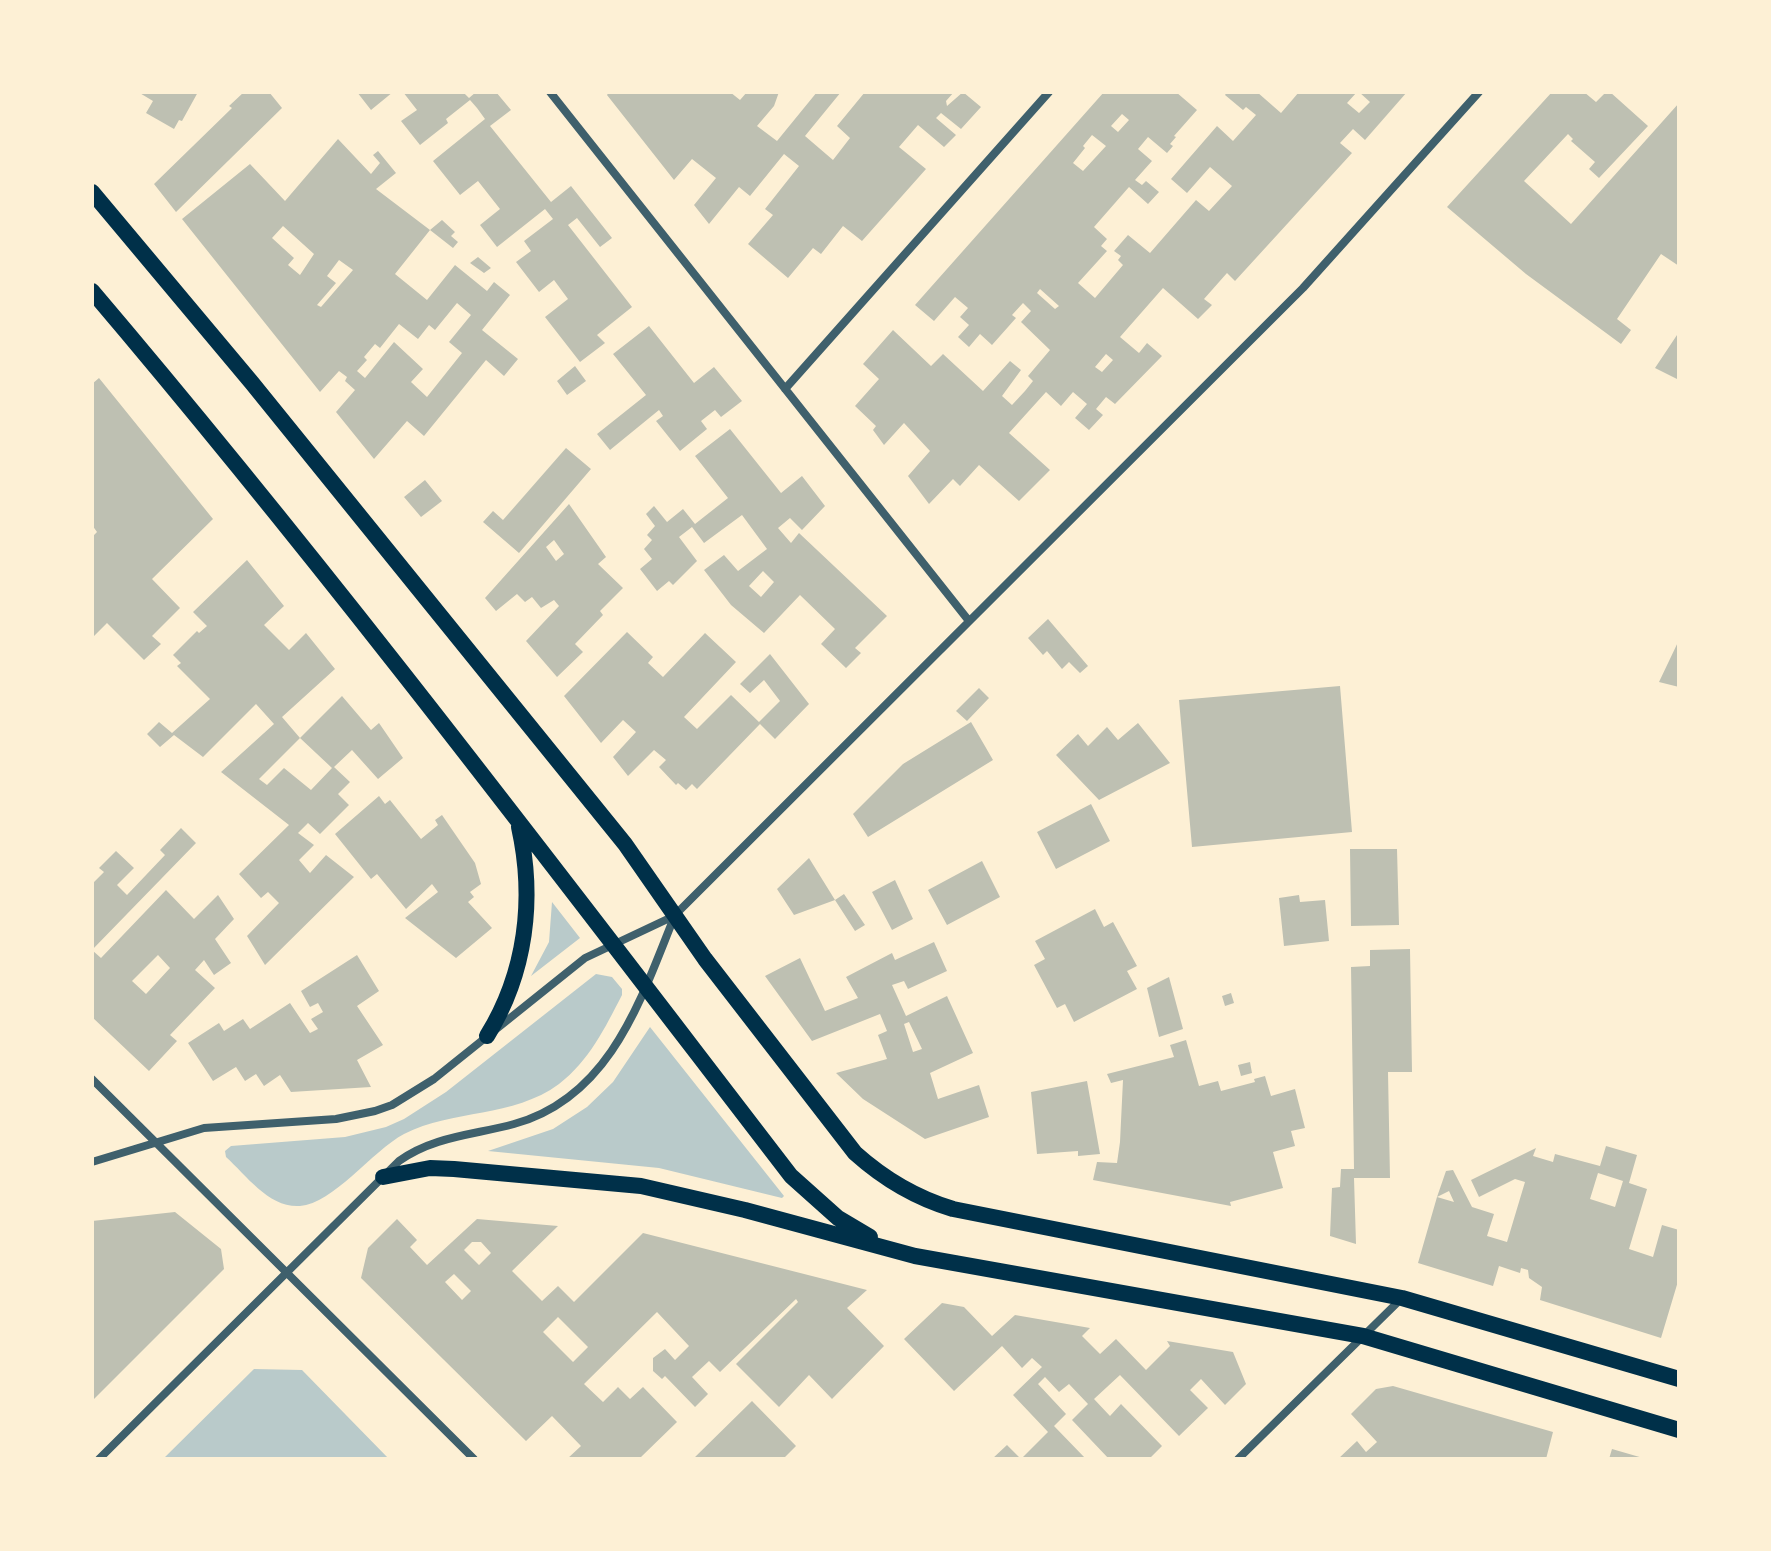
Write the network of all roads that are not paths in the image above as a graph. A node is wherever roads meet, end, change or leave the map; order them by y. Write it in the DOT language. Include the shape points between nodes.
graph roads {
  1 [pos="550,92"];
  2 [pos="1049,92"];
  3 [pos="1479,92"];
  4 [pos="92,192"];
  5 [pos="92,291"];
  6 [pos="785,389"];
  7 [pos="969,621"];
  8 [pos="518,821"];
  9 [pos="675,915"];
  10 [pos="613,945"];
  11 [pos="646,987"];
  12 [pos="487,1036"];
  13 [pos="92,1079"];
  14 [pos="157,1143"];
  15 [pos="92,1162"];
  16 [pos="383,1177"];
  17 [pos="915,1256"];
  18 [pos="287,1272"];
  19 [pos="1402,1298"];
  20 [pos="1363,1336"];
  21 [pos="1679,1379"];
  22 [pos="1679,1430"];
  23 [pos="99,1459"];
  24 [pos="474,1459"];
  25 [pos="1238,1459"];
  1 -- 6 [label="street"];
  2 -- 6 [label="street"];
  3 -- 7 [label="street" via="1303,288"];
  4 -- 9 [label="main road" via="615,831"];
  5 -- 8 [label="main road" via="203,422"];
  6 -- 7 [label="street"];
  7 -- 9 [label="street"];
  8 -- 10 [label="main road"];
  8 -- 12 [label="main road" via="526,869 525,928 511,987"];
  9 -- 10 [label="street"];
  9 -- 11 [label="street"];
  9 -- 19 [label="main road" via="855,1153 903,1189 953,1209"];
  10 -- 11 [label="main road"];
  10 -- 12 [label="street" via="585,958"];
  11 -- 16 [label="street" via="609,1057 557,1107 528,1120 438,1140 399,1161"];
  11 -- 17 [label="main road" via="803,1189 857,1230"];
  12 -- 14 [label="street" via="424,1087 375,1111 336,1119 204,1128"];
  13 -- 14 [label="street"];
  14 -- 15 [label="street"];
  14 -- 18 [label="street"];
  16 -- 17 [label="main road" via="430,1168 641,1186"];
  16 -- 18 [label="street"];
  17 -- 20 [label="main road"];
  18 -- 23 [label="street"];
  18 -- 24 [label="street"];
  19 -- 20 [label="street"];
  19 -- 21 [label="main road"];
  20 -- 22 [label="main road"];
  20 -- 25 [label="street"];
}
